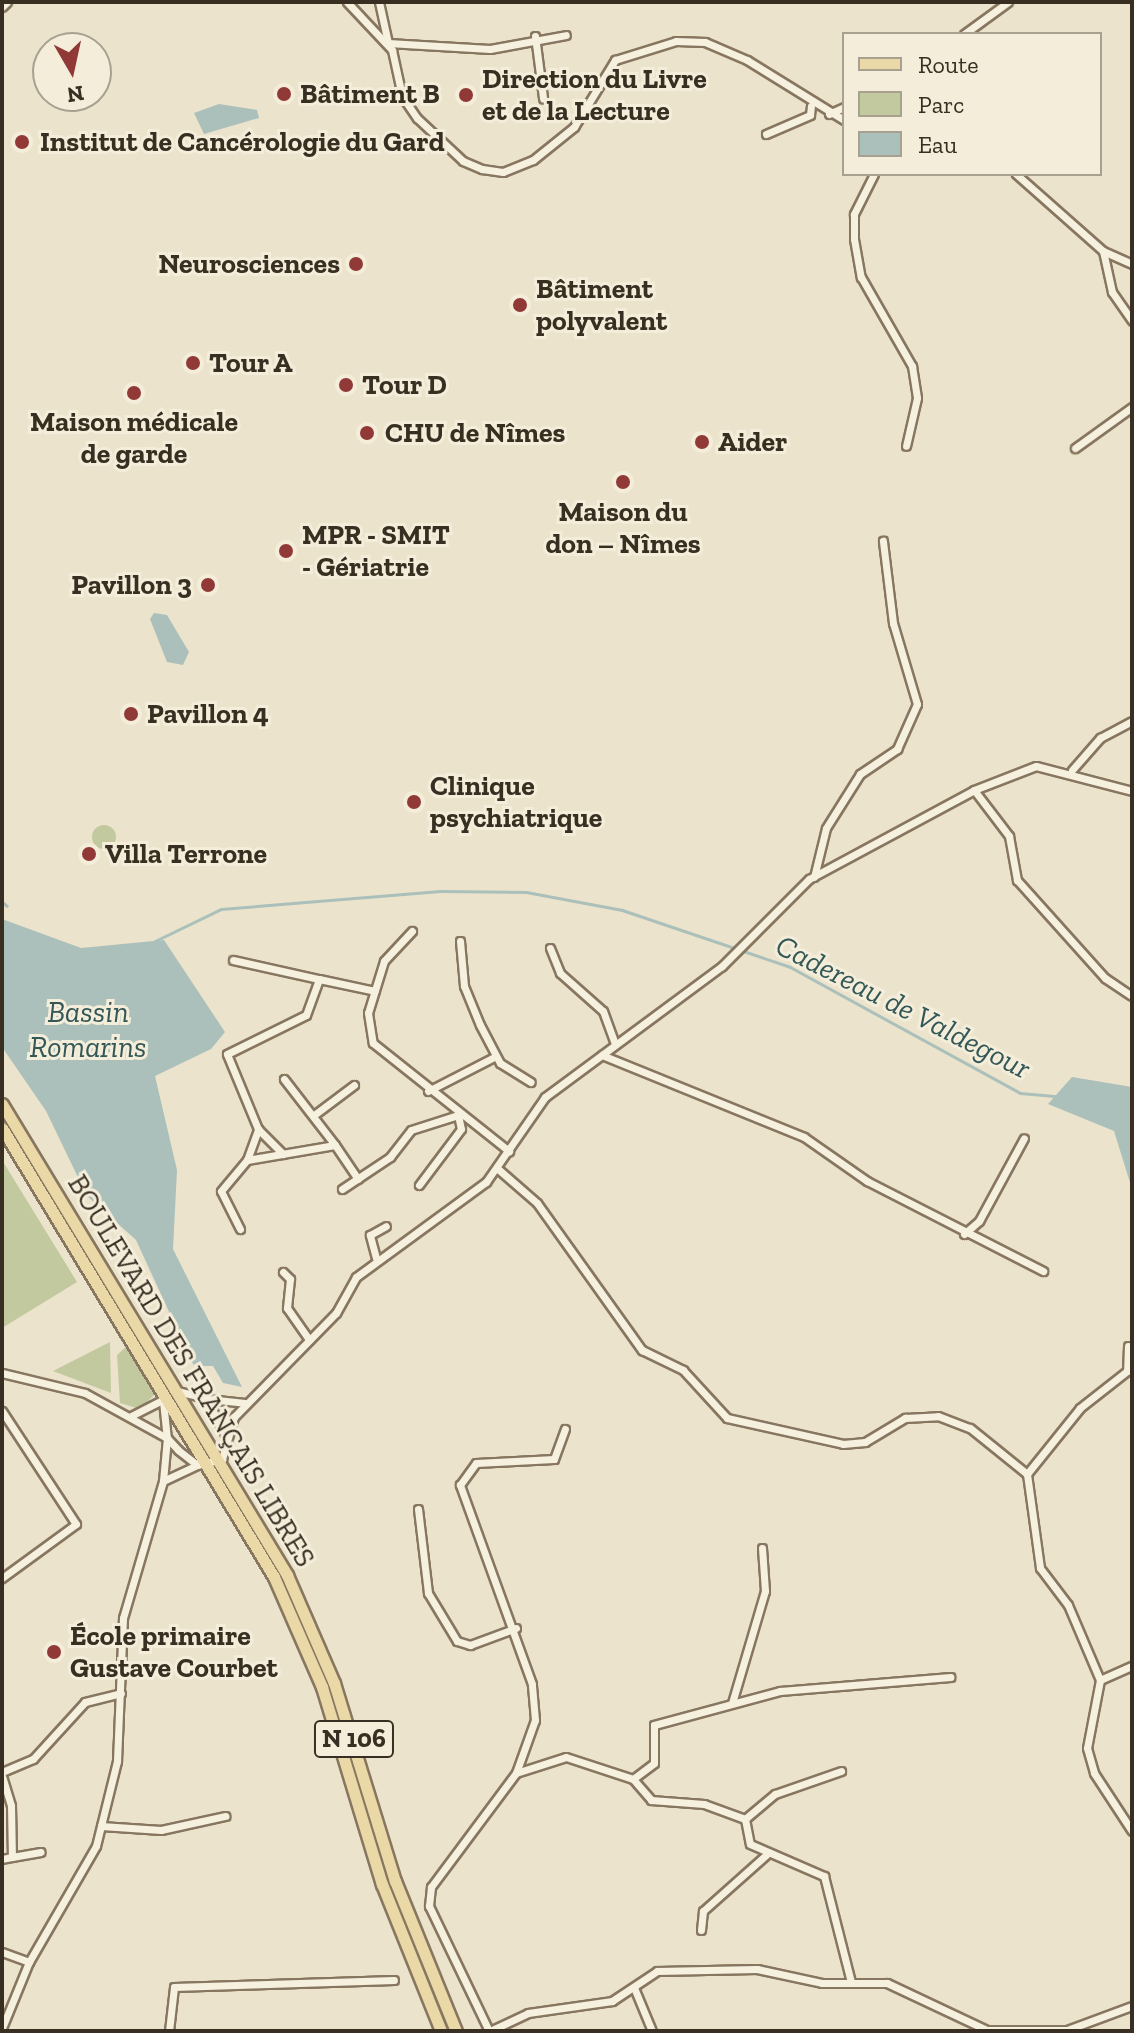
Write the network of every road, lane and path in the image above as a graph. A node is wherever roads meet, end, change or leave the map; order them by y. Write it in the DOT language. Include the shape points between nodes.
graph roads {
  1 [pos="347,2"];
  2 [pos="379,2"];
  3 [pos="1008,2"];
  4 [pos="967,32"];
  5 [pos="566,35"];
  6 [pos="535,36"];
  7 [pos="388,43"];
  8 [pos="543,98"];
  9 [pos="811,106"];
  10 [pos="842,108"];
  11 [pos="829,114"];
  12 [pos="842,119"];
  13 [pos="766,134"];
  14 [pos="873,176"];
  15 [pos="1018,176"];
  16 [pos="1103,251"];
  17 [pos="1132,264"];
  18 [pos="1132,321"];
  19 [pos="1132,407"];
  20 [pos="906,446"];
  21 [pos="1075,448"];
  22 [pos="883,541"];
  23 [pos="1132,721"];
  24 [pos="1072,770"];
  25 [pos="974,790"];
  26 [pos="1132,791"];
  27 [pos="814,873"];
  28 [pos="412,931"];
  29 [pos="460,941"];
  30 [pos="550,948"];
  31 [pos="233,960"];
  32 [pos="319,979"];
  33 [pos="375,991"];
  34 [pos="1132,996"];
  35 [pos="615,1044"];
  36 [pos="602,1055"];
  37 [pos="496,1056"];
  38 [pos="284,1079"];
  39 [pos="531,1082"];
  40 [pos="354,1085"];
  41 [pos="428,1091"];
  42 [pos="2,1104"];
  43 [pos="314,1115"];
  44 [pos="458,1115"];
  45 [pos="2,1128"];
  46 [pos="258,1129"];
  47 [pos="1024,1138"];
  48 [pos="335,1145"];
  49 [pos="509,1151"];
  50 [pos="283,1154"];
  51 [pos="247,1160"];
  52 [pos="498,1169"];
  53 [pos="358,1179"];
  54 [pos="419,1185"];
  55 [pos="342,1189"];
  56 [pos="386,1226"];
  57 [pos="240,1229"];
  58 [pos="964,1234"];
  59 [pos="376,1258"];
  60 [pos="1043,1271"];
  61 [pos="283,1272"];
  62 [pos="309,1340"];
  63 [pos="1128,1346"];
  64 [pos="2,1373"];
  65 [pos="178,1387"];
  66 [pos="164,1398"];
  67 [pos="206,1398"];
  68 [pos="245,1403"];
  69 [pos="2,1411"];
  70 [pos="131,1416"];
  71 [pos="565,1429"];
  72 [pos="167,1438"];
  73 [pos="227,1438"];
  74 [pos="222,1459"];
  75 [pos="197,1465"];
  76 [pos="211,1466"];
  77 [pos="1027,1474"];
  78 [pos="163,1481"];
  79 [pos="418,1509"];
  80 [pos="762,1548"];
  81 [pos="2,1578"];
  82 [pos="516,1628"];
  83 [pos="1132,1666"];
  84 [pos="950,1677"];
  85 [pos="1100,1680"];
  86 [pos="121,1693"];
  87 [pos="732,1703"];
  88 [pos="841,1771"];
  89 [pos="516,1773"];
  90 [pos="2,1774"];
  91 [pos="633,1779"];
  92 [pos="225,1816"];
  93 [pos="745,1819"];
  94 [pos="101,1826"];
  95 [pos="1132,1831"];
  96 [pos="41,1852"];
  97 [pos="766,1855"];
  98 [pos="12,1857"];
  99 [pos="2,1859"];
  100 [pos="701,1930"];
  101 [pos="2,1952"];
  102 [pos="29,1962"];
  103 [pos="394,1980"];
  104 [pos="851,1982"];
  105 [pos="635,1990"];
  106 [pos="1132,2006"];
  107 [pos="2,2028"];
  108 [pos="169,2031"];
  109 [pos="441,2031"];
  110 [pos="456,2031"];
  111 [pos="490,2031"];
  112 [pos="652,2031"];
  1 -- 7 [label="street"];
  2 -- 7 [label="street"];
  3 -- 4 [label="street"];
  5 -- 6 [label="street"];
  6 -- 7 [label="street" via="490,49"];
  6 -- 8 [label="street"];
  7 -- 9 [label="street" via="402,96 417,118 463,161 482,169 518,168 562,139 615,60 652,45 705,42 747,60"];
  9 -- 11 [label="street"];
  9 -- 13 [label="street" via="810,115"];
  10 -- 11 [label="street"];
  11 -- 12 [label="street"];
  14 -- 20 [label="street" via="854,214 854,239 861,277 912,366 917,398"];
  15 -- 16 [label="street"];
  16 -- 17 [label="street"];
  16 -- 18 [label="street" via="1112,292"];
  19 -- 21 [label="street"];
  22 -- 27 [label="street" via="893,623 917,704 897,749 860,774 826,828"];
  23 -- 24 [label="street" via="1100,738"];
  24 -- 25 [label="street" via="1036,766"];
  24 -- 26 [label="street"];
  25 -- 27 [label="street" via="830,871"];
  25 -- 34 [label="street" via="1009,836 1017,880 1105,978"];
  27 -- 35 [label="street" via="735,955"];
  28 -- 33 [label="street" via="393,945"];
  29 -- 37 [label="street" via="466,992"];
  30 -- 35 [label="street" via="560,973 603,1011"];
  31 -- 32 [label="street"];
  32 -- 33 [label="street"];
  32 -- 46 [label="street" via="306,1015 227,1054"];
  33 -- 41 [label="street" via="367,1029 373,1043"];
  35 -- 36 [label="street"];
  36 -- 49 [label="street" via="545,1097"];
  36 -- 58 [label="street" via="804,1137"];
  37 -- 39 [label="street"];
  37 -- 41 [label="street"];
  38 -- 43 [label="street"];
  40 -- 43 [label="street"];
  41 -- 44 [label="street"];
  42 -- 65 [label="main road, BOULEVARD DES FRANÇAIS LIBRES / N 106"];
  43 -- 48 [label="street"];
  44 -- 49 [label="street" via="488,1129"];
  44 -- 53 [label="street" via="411,1130"];
  44 -- 54 [label="street" via="461,1129"];
  45 -- 66 [label="main road, BOULEVARD DES FRANÇAIS LIBRES / N 106"];
  46 -- 50 [label="street"];
  46 -- 51 [label="street"];
  47 -- 58 [label="street" via="979,1221"];
  48 -- 50 [label="street"];
  48 -- 53 [label="street"];
  49 -- 52 [label="street"];
  50 -- 51 [label="street"];
  51 -- 57 [label="street" via="221,1191"];
  52 -- 59 [label="street"];
  52 -- 77 [label="street" via="537,1203 642,1350 683,1370 727,1418 843,1444 865,1442 905,1418 938,1416 970,1428"];
  53 -- 55 [label="street"];
  56 -- 59 [label="street" via="370,1235"];
  58 -- 60 [label="street"];
  59 -- 62 [label="street"];
  61 -- 62 [label="street" via="290,1279 287,1308"];
  62 -- 68 [label="street"];
  63 -- 77 [label="street" via="1127,1371 1080,1408"];
  64 -- 70 [label="street" via="85,1393"];
  65 -- 66 [label="street"];
  65 -- 67 [label="street"];
  65 -- 74 [label="main road, BOULEVARD DES FRANÇAIS LIBRES / N 106"];
  66 -- 70 [label="street"];
  66 -- 72 [label="street"];
  66 -- 76 [label="main road, BOULEVARD DES FRANÇAIS LIBRES / N 106"];
  67 -- 68 [label="street"];
  67 -- 73 [label="street"];
  68 -- 73 [label="street"];
  69 -- 81 [label="street" via="76,1524"];
  70 -- 72 [label="street"];
  71 -- 82 [label="street" via="554,1459 506,1458 462,1473 462,1495"];
  72 -- 75 [label="street"];
  72 -- 78 [label="street"];
  73 -- 74 [label="street"];
  74 -- 76 [label="street"];
  74 -- 110 [label="main road, BOULEVARD DES FRANÇAIS LIBRES / N 106" via="322,1651 395,1881"];
  75 -- 76 [label="street"];
  75 -- 78 [label="street"];
  76 -- 109 [label="main road, BOULEVARD DES FRANÇAIS LIBRES / N 106" via="310,1657 382,1884"];
  77 -- 85 [label="street" via="1040,1568 1068,1605"];
  78 -- 86 [label="street" via="123,1618"];
  79 -- 82 [label="street" via="428,1593 457,1641 470,1645"];
  80 -- 87 [label="street" via="765,1591"];
  82 -- 89 [label="street" via="535,1720"];
  83 -- 85 [label="street"];
  84 -- 87 [label="street" via="780,1691"];
  85 -- 95 [label="street" via="1087,1748 1094,1773"];
  86 -- 90 [label="street" via="85,1702 33,1759"];
  86 -- 94 [label="street" via="117,1761"];
  87 -- 91 [label="street" via="654,1725 654,1763"];
  88 -- 93 [label="street" via="775,1794"];
  89 -- 91 [label="street" via="566,1757"];
  89 -- 111 [label="street" via="439,1876 429,1906"];
  90 -- 98 [label="street" via="11,1806"];
  91 -- 93 [label="street" via="651,1800 704,1804"];
  92 -- 94 [label="street" via="161,1830"];
  93 -- 97 [label="street" via="750,1844"];
  94 -- 102 [label="street"];
  96 -- 98 [label="street"];
  97 -- 100 [label="street" via="703,1911"];
  97 -- 104 [label="street" via="824,1876"];
  98 -- 99 [label="street"];
  101 -- 102 [label="street"];
  102 -- 107 [label="street"];
  103 -- 108 [label="street" via="174,1987"];
  104 -- 105 [label="street" via="757,1969 657,1971"];
  104 -- 106 [label="street" via="903,1987 987,2030 1067,2030"];
  105 -- 111 [label="street" via="528,2013"];
  105 -- 112 [label="street"];
}
